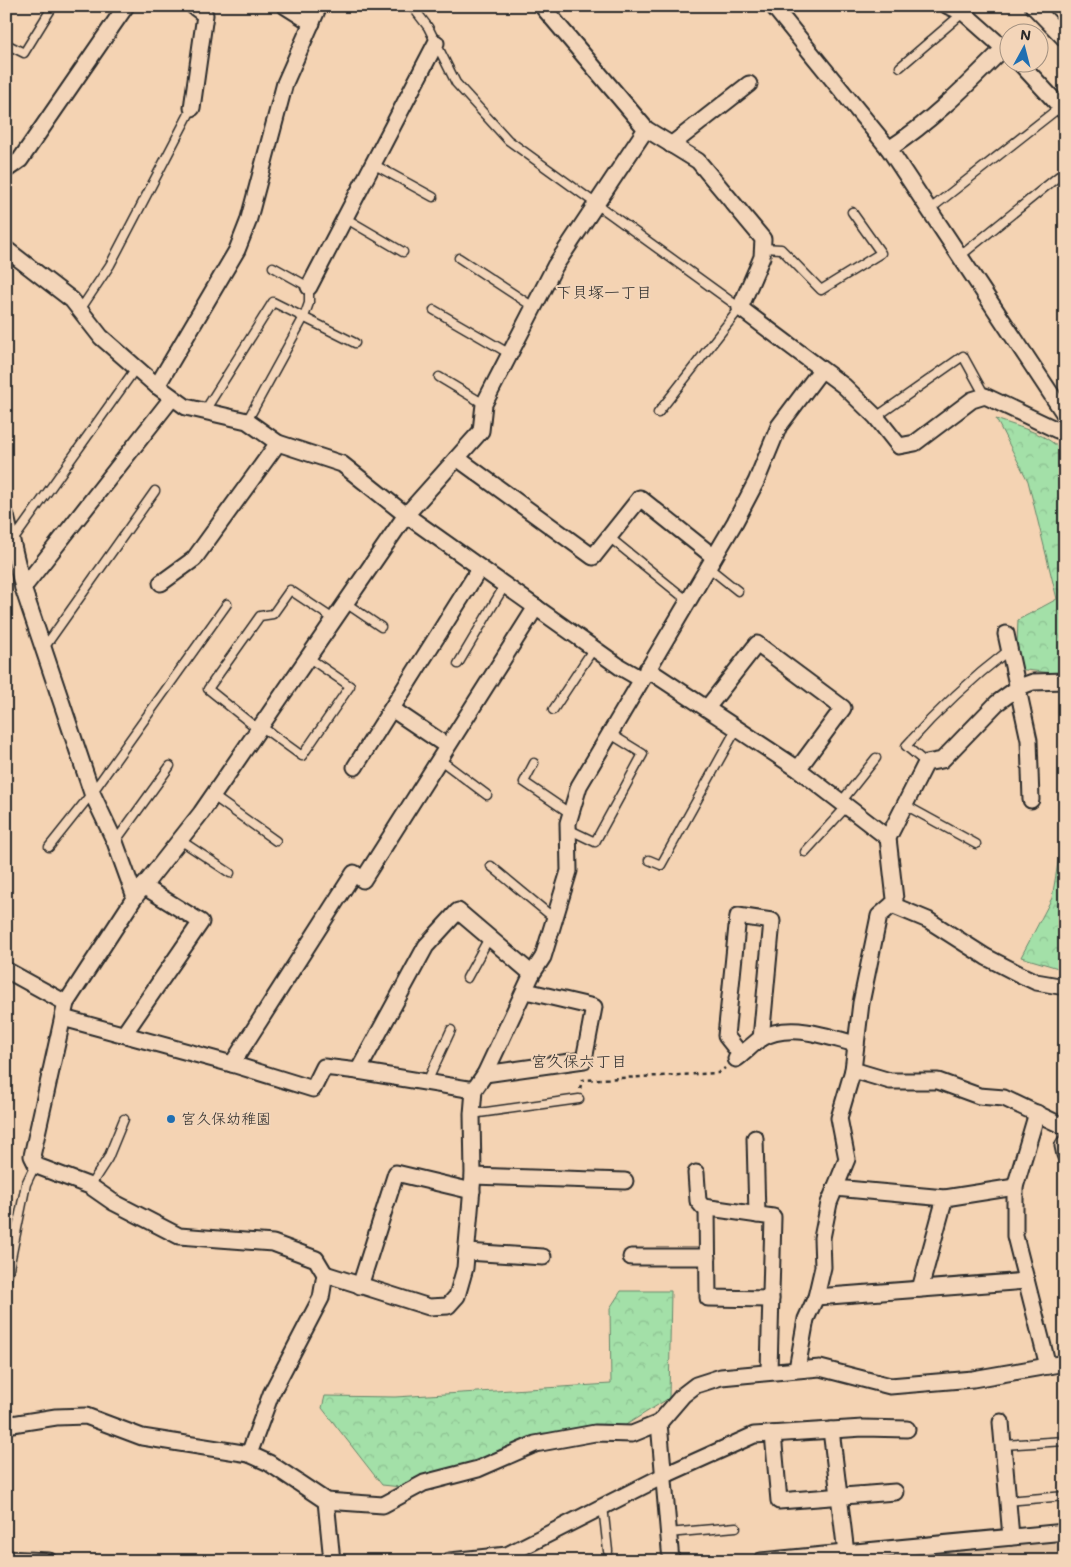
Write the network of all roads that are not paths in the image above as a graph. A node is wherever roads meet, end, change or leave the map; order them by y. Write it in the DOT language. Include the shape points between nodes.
graph roads {
  1 [pos="53,6"];
  2 [pos="126,6"];
  3 [pos="193,6"];
  4 [pos="285,6"];
  5 [pos="319,6"];
  6 [pos="412,6"];
  7 [pos="542,6"];
  8 [pos="773,6"];
  9 [pos="948,6"];
  10 [pos="962,10"];
  11 [pos="1042,10"];
  12 [pos="312,23"];
  13 [pos="1065,39"];
  14 [pos="436,43"];
  15 [pos="998,43"];
  16 [pos="6,44"];
  17 [pos="998,57"];
  18 [pos="900,67"];
  19 [pos="1028,72"];
  20 [pos="749,84"];
  21 [pos="192,108"];
  22 [pos="1062,109"];
  23 [pos="646,129"];
  24 [pos="671,145"];
  25 [pos="889,149"];
  26 [pos="373,164"];
  27 [pos="6,170"];
  28 [pos="1065,171"];
  29 [pos="433,197"];
  30 [pos="595,203"];
  31 [pos="929,210"];
  32 [pos="852,212"];
  33 [pos="344,218"];
  34 [pos="763,248"];
  35 [pos="6,249"];
  36 [pos="403,252"];
  37 [pos="959,257"];
  38 [pos="459,258"];
  39 [pos="273,267"];
  40 [pos="309,287"];
  41 [pos="535,308"];
  42 [pos="740,308"];
  43 [pos="80,310"];
  44 [pos="434,310"];
  45 [pos="304,317"];
  46 [pos="355,343"];
  47 [pos="510,354"];
  48 [pos="136,368"];
  49 [pos="821,370"];
  50 [pos="438,377"];
  51 [pos="157,386"];
  52 [pos="984,396"];
  53 [pos="172,398"];
  54 [pos="484,404"];
  55 [pos="204,412"];
  56 [pos="658,413"];
  57 [pos="1065,414"];
  58 [pos="876,417"];
  59 [pos="247,422"];
  60 [pos="1065,432"];
  61 [pos="278,443"];
  62 [pos="457,458"];
  63 [pos="155,491"];
  64 [pos="406,515"];
  65 [pos="6,516"];
  66 [pos="609,537"];
  67 [pos="12,542"];
  68 [pos="711,562"];
  69 [pos="480,568"];
  70 [pos="161,583"];
  71 [pos="505,585"];
  72 [pos="23,588"];
  73 [pos="738,591"];
  74 [pos="688,600"];
  75 [pos="227,604"];
  76 [pos="347,604"];
  77 [pos="536,607"];
  78 [pos="335,620"];
  79 [pos="381,627"];
  80 [pos="1006,634"];
  81 [pos="44,648"];
  82 [pos="594,648"];
  83 [pos="1010,650"];
  84 [pos="309,658"];
  85 [pos="458,664"];
  86 [pos="644,674"];
  87 [pos="1065,681"];
  88 [pos="1017,689"];
  89 [pos="392,708"];
  90 [pos="707,708"];
  91 [pos="553,710"];
  92 [pos="737,728"];
  93 [pos="261,729"];
  94 [pos="609,734"];
  95 [pos="443,753"];
  96 [pos="876,758"];
  97 [pos="534,763"];
  98 [pos="926,763"];
  99 [pos="170,766"];
  100 [pos="355,767"];
  101 [pos="798,768"];
  102 [pos="92,793"];
  103 [pos="487,795"];
  104 [pos="213,796"];
  105 [pos="1031,800"];
  106 [pos="844,804"];
  107 [pos="905,805"];
  108 [pos="571,814"];
  109 [pos="568,829"];
  110 [pos="888,838"];
  111 [pos="180,840"];
  112 [pos="276,841"];
  113 [pos="115,842"];
  114 [pos="976,844"];
  115 [pos="49,847"];
  116 [pos="805,852"];
  117 [pos="649,860"];
  118 [pos="491,866"];
  119 [pos="230,873"];
  120 [pos="139,891"];
  121 [pos="892,905"];
  122 [pos="555,919"];
  123 [pos="489,938"];
  124 [pos="6,970"];
  125 [pos="532,974"];
  126 [pos="466,978"];
  127 [pos="1065,987"];
  128 [pos="526,990"];
  129 [pos="64,1011"];
  130 [pos="451,1030"];
  131 [pos="124,1034"];
  132 [pos="761,1039"];
  133 [pos="856,1044"];
  134 [pos="232,1064"];
  135 [pos="853,1070"];
  136 [pos="358,1071"];
  137 [pos="485,1074"];
  138 [pos="427,1082"];
  139 [pos="474,1090"];
  140 [pos="579,1099"];
  141 [pos="1037,1113"];
  142 [pos="472,1114"];
  143 [pos="124,1119"];
  144 [pos="1065,1127"];
  145 [pos="755,1138"];
  146 [pos="1065,1143"];
  147 [pos="1065,1155"];
  148 [pos="36,1163"];
  149 [pos="696,1173"];
  150 [pos="625,1181"];
  151 [pos="473,1183"];
  152 [pos="90,1186"];
  153 [pos="1015,1186"];
  154 [pos="835,1188"];
  155 [pos="945,1198"];
  156 [pos="707,1208"];
  157 [pos="757,1215"];
  158 [pos="467,1252"];
  159 [pos="543,1257"];
  160 [pos="631,1257"];
  161 [pos="708,1257"];
  162 [pos="325,1274"];
  163 [pos="1026,1281"];
  164 [pos="6,1283"];
  165 [pos="360,1286"];
  166 [pos="920,1289"];
  167 [pos="816,1297"];
  168 [pos="771,1299"];
  169 [pos="1065,1363"];
  170 [pos="1048,1366"];
  171 [pos="797,1368"];
  172 [pos="769,1371"];
  173 [pos="1001,1422"];
  174 [pos="659,1424"];
  175 [pos="6,1425"];
  176 [pos="907,1429"];
  177 [pos="830,1430"];
  178 [pos="773,1434"];
  179 [pos="1065,1441"];
  180 [pos="1003,1446"];
  181 [pos="249,1454"];
  182 [pos="663,1476"];
  183 [pos="895,1492"];
  184 [pos="839,1495"];
  185 [pos="1065,1496"];
  186 [pos="1008,1501"];
  187 [pos="326,1502"];
  188 [pos="603,1506"];
  189 [pos="736,1527"];
  190 [pos="1065,1532"];
  191 [pos="668,1533"];
  192 [pos="1011,1537"];
  193 [pos="608,1551"];
  194 [pos="846,1552"];
  195 [pos="507,1558"];
  196 [pos="6,1559"];
  197 [pos="50,1561"];
  198 [pos="332,1561"];
  199 [pos="450,1561"];
  200 [pos="671,1561"];
  201 [pos="761,1561"];
  1 -- 16 [label="lane" via="24,54"];
  2 -- 27 [label="street" via="20,160"];
  3 -- 21 [label="street" via="205,15"];
  4 -- 12 [label="street"];
  5 -- 12 [label="street"];
  6 -- 14 [label="lane"];
  7 -- 23 [label="street"];
  8 -- 25 [label="street"];
  9 -- 10 [label="street"];
  10 -- 15 [label="street"];
  10 -- 18 [label="lane"];
  11 -- 13 [label="street"];
  12 -- 51 [label="street" via="284,82 248,222 237,250"];
  14 -- 26 [label="street"];
  14 -- 30 [label="lane" via="456,83 508,140"];
  17 -- 25 [label="street" via="914,133"];
  19 -- 22 [label="street"];
  20 -- 24 [label="street"];
  21 -- 43 [label="lane" via="110,265"];
  22 -- 31 [label="lane"];
  23 -- 24 [label="street"];
  23 -- 30 [label="street"];
  24 -- 34 [label="street" via="698,161 763,239"];
  25 -- 31 [label="street"];
  26 -- 29 [label="lane"];
  26 -- 33 [label="street"];
  28 -- 37 [label="lane"];
  30 -- 41 [label="street" via="555,266"];
  30 -- 42 [label="lane"];
  31 -- 37 [label="street"];
  32 -- 34 [label="lane" via="881,253 821,290 781,249"];
  33 -- 36 [label="lane"];
  33 -- 40 [label="street"];
  34 -- 42 [label="street"];
  35 -- 43 [label="street" via="72,300"];
  37 -- 57 [label="street"];
  38 -- 41 [label="lane"];
  39 -- 40 [label="lane"];
  40 -- 45 [label="lane" via="309,303"];
  41 -- 47 [label="street"];
  42 -- 49 [label="street"];
  42 -- 56 [label="lane"];
  43 -- 48 [label="street" via="101,337"];
  44 -- 47 [label="lane"];
  45 -- 46 [label="lane"];
  45 -- 55 [label="lane" via="273,302"];
  45 -- 59 [label="lane"];
  47 -- 54 [label="street"];
  48 -- 51 [label="street"];
  48 -- 67 [label="lane"];
  49 -- 58 [label="street" via="844,386"];
  49 -- 68 [label="street" via="778,426 756,482"];
  50 -- 54 [label="lane"];
  51 -- 53 [label="street"];
  52 -- 58 [label="street" via="972,400 916,443 899,446"];
  52 -- 58 [label="lane" via="963,356"];
  52 -- 60 [label="street"];
  53 -- 55 [label="street" via="186,407"];
  53 -- 72 [label="street"];
  54 -- 62 [label="street" via="481,431"];
  55 -- 59 [label="street"];
  59 -- 61 [label="street"];
  61 -- 64 [label="street" via="342,464"];
  61 -- 70 [label="street" via="194,559"];
  62 -- 64 [label="street"];
  62 -- 66 [label="street" via="593,557"];
  63 -- 81 [label="lane"];
  64 -- 69 [label="street"];
  64 -- 76 [label="street"];
  65 -- 67 [label="street"];
  66 -- 68 [label="street" via="640,498"];
  66 -- 74 [label="lane"];
  67 -- 72 [label="street"];
  68 -- 73 [label="lane"];
  68 -- 74 [label="street"];
  69 -- 71 [label="street"];
  69 -- 89 [label="street"];
  71 -- 77 [label="street"];
  71 -- 85 [label="lane"];
  72 -- 81 [label="street"];
  74 -- 86 [label="street"];
  75 -- 102 [label="lane"];
  76 -- 78 [label="street"];
  76 -- 79 [label="lane"];
  77 -- 82 [label="street"];
  77 -- 95 [label="street"];
  78 -- 84 [label="street"];
  78 -- 93 [label="lane" via="290,590 273,614 260,616 208,689"];
  80 -- 83 [label="street"];
  81 -- 102 [label="street"];
  82 -- 86 [label="street"];
  82 -- 91 [label="lane"];
  83 -- 88 [label="street"];
  83 -- 98 [label="lane" via="940,708 906,746"];
  84 -- 93 [label="street"];
  84 -- 93 [label="lane" via="350,686 302,756"];
  86 -- 90 [label="street"];
  86 -- 94 [label="street"];
  87 -- 88 [label="street" via="1033,682"];
  88 -- 98 [label="street" via="997,703 942,760"];
  88 -- 105 [label="street" via="1029,740"];
  89 -- 95 [label="street"];
  89 -- 100 [label="street"];
  90 -- 92 [label="street"];
  90 -- 101 [label="street" via="758,644 843,708"];
  92 -- 101 [label="street"];
  92 -- 117 [label="lane" via="661,865"];
  93 -- 104 [label="street"];
  94 -- 108 [label="street" via="579,786"];
  94 -- 109 [label="lane" via="642,754 595,842"];
  95 -- 103 [label="lane"];
  95 -- 134 [label="street" via="363,880 354,873"];
  96 -- 106 [label="lane"];
  97 -- 108 [label="lane" via="524,782"];
  98 -- 107 [label="street"];
  99 -- 113 [label="lane"];
  101 -- 106 [label="street"];
  102 -- 113 [label="street"];
  102 -- 115 [label="lane"];
  104 -- 111 [label="street"];
  104 -- 112 [label="lane"];
  106 -- 110 [label="street"];
  106 -- 116 [label="lane"];
  107 -- 110 [label="street"];
  107 -- 114 [label="lane"];
  108 -- 109 [label="street"];
  109 -- 122 [label="street" via="569,871"];
  110 -- 121 [label="street" via="895,899"];
  111 -- 119 [label="lane"];
  111 -- 120 [label="street"];
  113 -- 120 [label="street"];
  118 -- 122 [label="lane"];
  120 -- 129 [label="street"];
  120 -- 131 [label="street" via="201,922"];
  121 -- 127 [label="street" via="928,920 1021,975 1036,982"];
  121 -- 133 [label="street" via="879,916 861,1002"];
  122 -- 125 [label="street" via="543,957"];
  123 -- 125 [label="street"];
  123 -- 126 [label="lane"];
  123 -- 136 [label="street" via="458,911 426,946"];
  124 -- 129 [label="street"];
  125 -- 128 [label="street"];
  128 -- 137 [label="street"];
  128 -- 137 [label="street" via="594,1007 584,1060"];
  129 -- 131 [label="street"];
  129 -- 148 [label="street" via="32,1156"];
  130 -- 138 [label="lane"];
  131 -- 134 [label="street"];
  132 -- 132 [label="street" via="738,1057 726,1036 738,916 772,920"];
  132 -- 133 [label="street" via="783,1031 800,1031"];
  133 -- 135 [label="street"];
  134 -- 136 [label="street" via="313,1090 324,1067"];
  135 -- 141 [label="street" via="890,1081 938,1081 979,1096 1004,1098"];
  135 -- 154 [label="street" via="839,1118 847,1159"];
  136 -- 138 [label="street"];
  137 -- 139 [label="street"];
  138 -- 139 [label="street"];
  139 -- 142 [label="street"];
  140 -- 142 [label="lane"];
  141 -- 144 [label="street"];
  141 -- 153 [label="street"];
  142 -- 151 [label="street"];
  143 -- 152 [label="lane" via="108,1158"];
  145 -- 157 [label="street"];
  146 -- 147 [label="street"];
  148 -- 152 [label="street"];
  148 -- 164 [label="lane" via="26,1184"];
  149 -- 156 [label="street" via="698,1201"];
  150 -- 151 [label="street"];
  151 -- 158 [label="street"];
  151 -- 165 [label="street" via="396,1173"];
  152 -- 162 [label="street" via="113,1202 179,1236 274,1243 316,1259"];
  153 -- 155 [label="street"];
  153 -- 163 [label="street" via="1015,1236"];
  154 -- 155 [label="street"];
  154 -- 167 [label="street" via="822,1238 823,1267"];
  155 -- 166 [label="street"];
  156 -- 157 [label="street"];
  156 -- 161 [label="street"];
  157 -- 168 [label="street" via="773,1217"];
  158 -- 159 [label="street"];
  158 -- 165 [label="street" via="466,1268 457,1296 448,1306 429,1307"];
  160 -- 161 [label="street"];
  161 -- 168 [label="street" via="708,1298"];
  162 -- 165 [label="street"];
  162 -- 181 [label="street" via="321,1298 271,1394"];
  163 -- 166 [label="street"];
  163 -- 170 [label="street"];
  166 -- 167 [label="street"];
  167 -- 171 [label="street" via="806,1319"];
  168 -- 172 [label="street"];
  169 -- 170 [label="street"];
  170 -- 171 [label="street" via="973,1379 890,1386 820,1368"];
  171 -- 172 [label="street"];
  172 -- 174 [label="street" via="721,1377 696,1385 683,1395"];
  173 -- 180 [label="street"];
  174 -- 182 [label="street"];
  174 -- 187 [label="street" via="632,1434 595,1433 536,1444 478,1469 424,1483 383,1505"];
  175 -- 181 [label="street" via="86,1416 142,1436"];
  176 -- 177 [label="street"];
  177 -- 178 [label="street"];
  177 -- 184 [label="street"];
  178 -- 182 [label="street" via="754,1435"];
  178 -- 184 [label="street" via="779,1501"];
  179 -- 180 [label="lane"];
  180 -- 186 [label="street"];
  181 -- 187 [label="street" via="269,1463"];
  182 -- 188 [label="street"];
  182 -- 191 [label="street"];
  183 -- 184 [label="street"];
  184 -- 194 [label="street"];
  185 -- 186 [label="lane"];
  186 -- 192 [label="street"];
  187 -- 198 [label="street"];
  188 -- 193 [label="lane"];
  188 -- 195 [label="street"];
  189 -- 191 [label="lane"];
  190 -- 192 [label="street"];
  191 -- 200 [label="street"];
  192 -- 194 [label="street"];
  194 -- 201 [label="street"];
  195 -- 199 [label="street"];
  196 -- 197 [label="street"];
}
